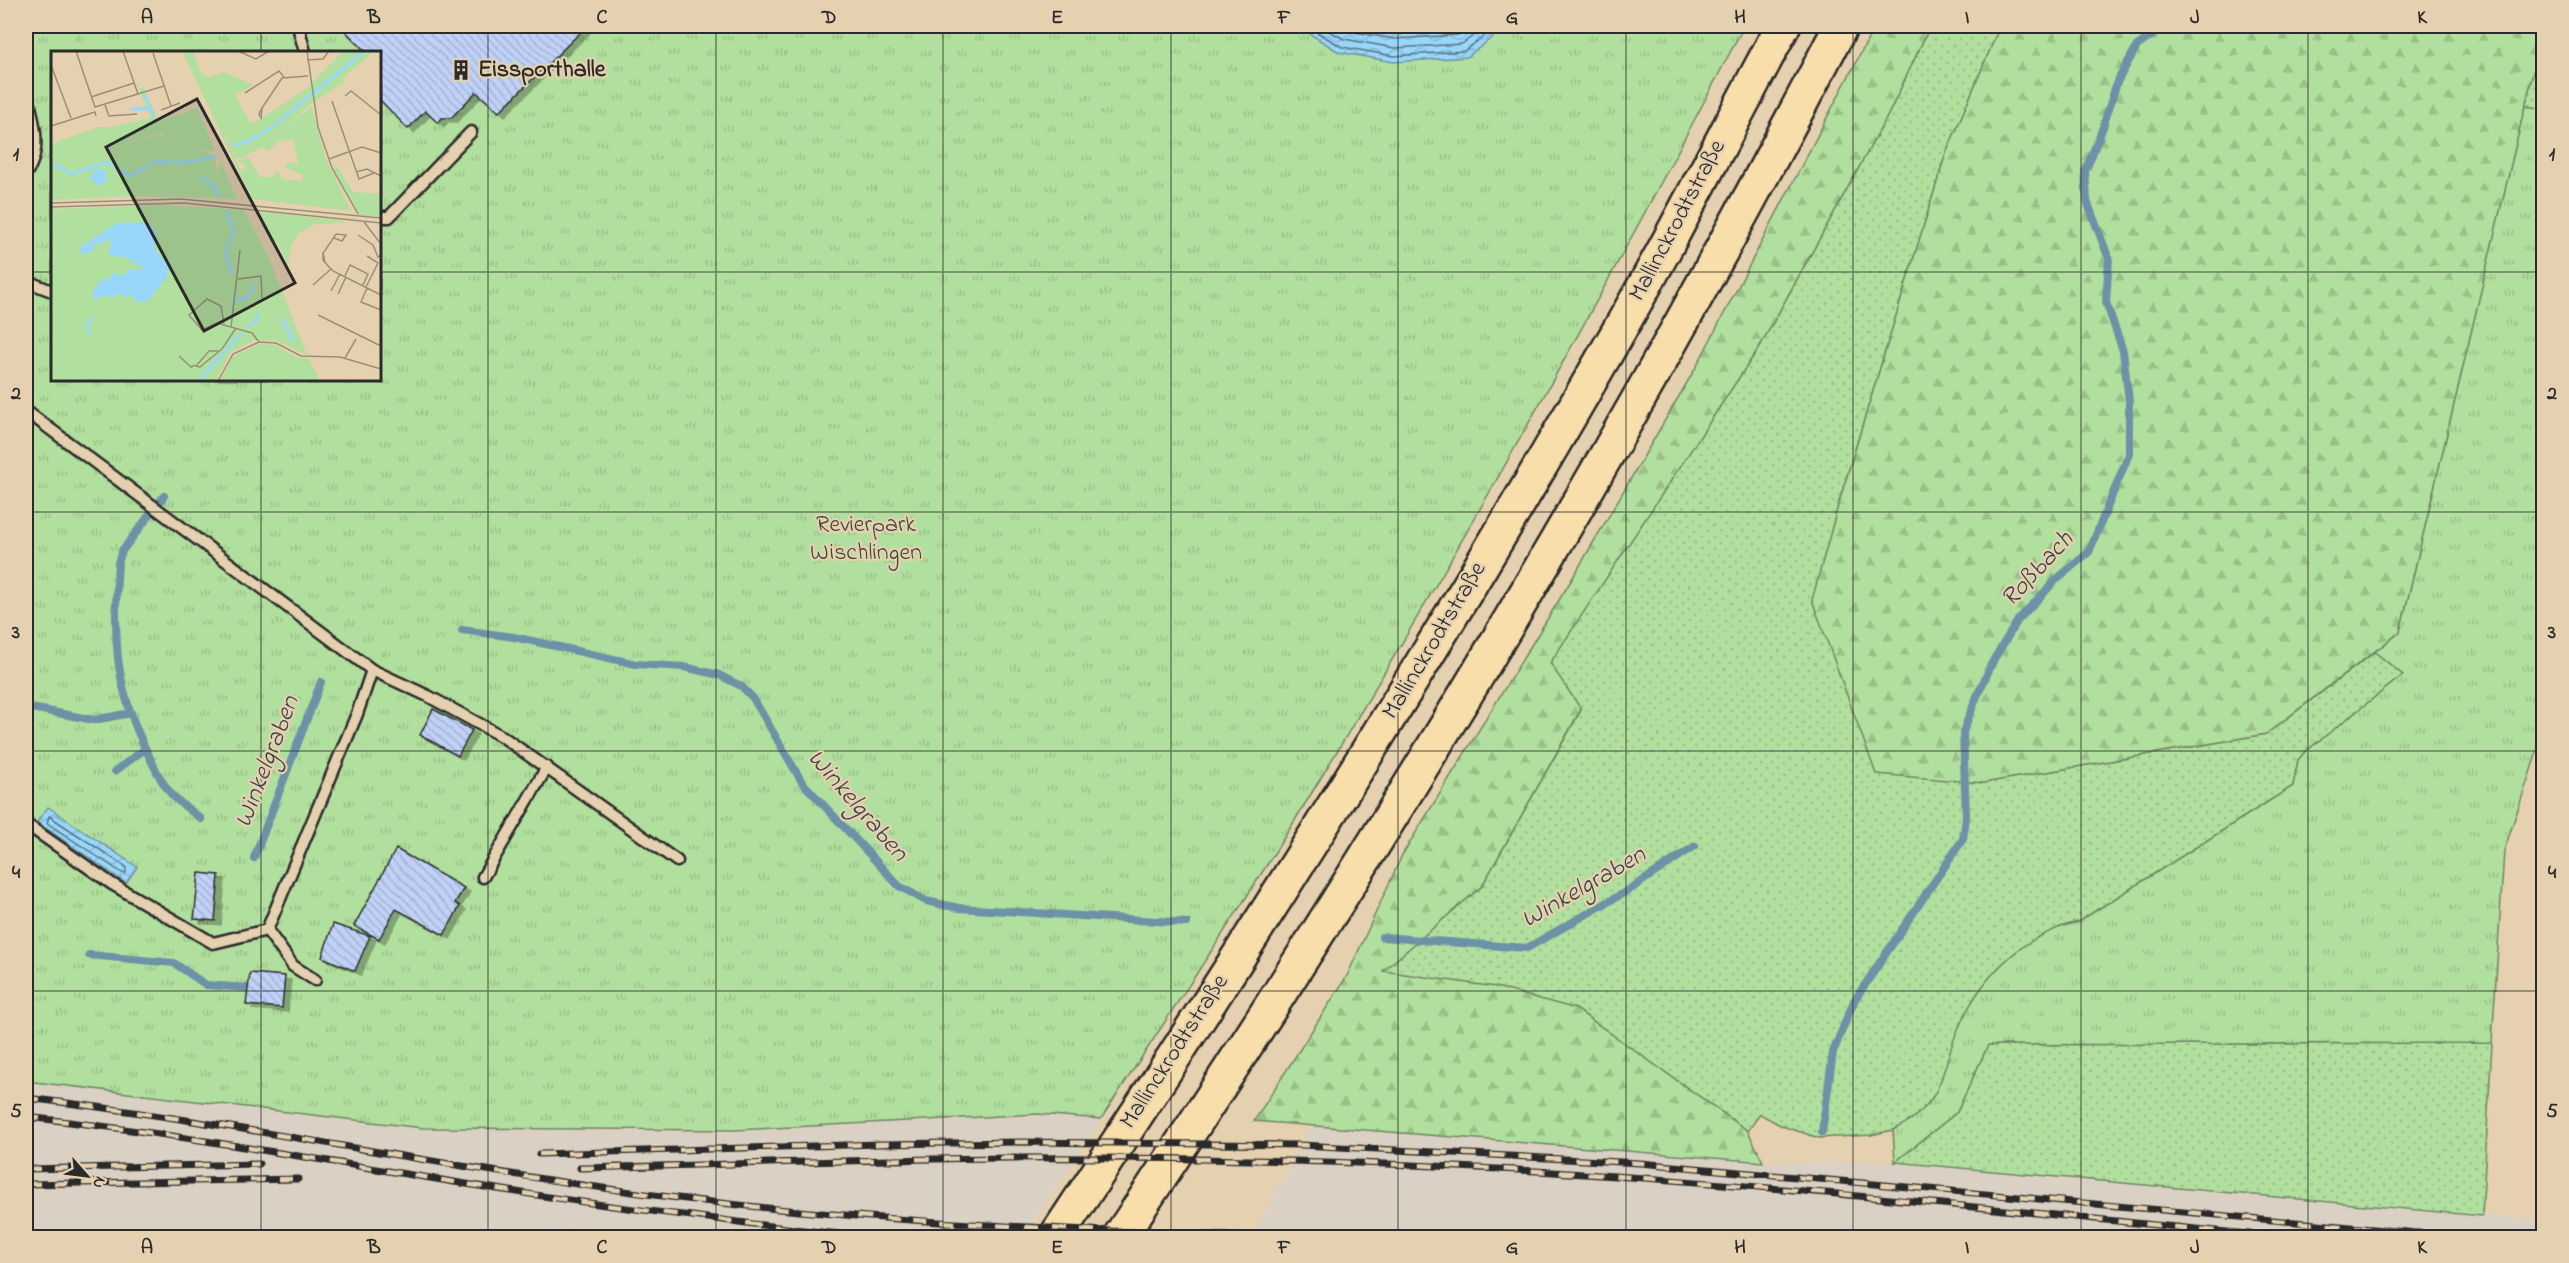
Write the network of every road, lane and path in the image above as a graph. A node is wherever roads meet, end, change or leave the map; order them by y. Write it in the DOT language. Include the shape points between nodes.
graph roads {
  1 [pos="298,26"];
  2 [pos="1783,26"];
  3 [pos="1841,26"];
  4 [pos="305,51"];
  5 [pos="26,89"];
  6 [pos="471,132"];
  7 [pos="26,173"];
  8 [pos="381,217"];
  9 [pos="26,281"];
  10 [pos="51,291"];
  11 [pos="26,411"];
  12 [pos="372,670"];
  13 [pos="547,767"];
  14 [pos="26,824"];
  15 [pos="677,861"];
  16 [pos="483,878"];
  17 [pos="267,930"];
  18 [pos="315,980"];
  19 [pos="1055,1238"];
  20 [pos="1119,1238"];
  1 -- 4 [label="lane"];
  2 -- 19 [label="highway, Mallinckrodtstraße" via="1647,280 1502,531 1346,790"];
  3 -- 20 [label="highway" via="1690,310 1566,527 1393,814"];
  5 -- 7 [label="lane" via="36,156"];
  6 -- 8 [label="lane" via="389,217"];
  9 -- 10 [label="lane"];
  11 -- 12 [label="lane"];
  12 -- 13 [label="lane" via="503,737"];
  12 -- 17 [label="lane"];
  13 -- 15 [label="lane"];
  13 -- 16 [label="lane"];
  14 -- 17 [label="lane" via="112,884 213,943"];
  17 -- 18 [label="lane" via="293,966"];
}
